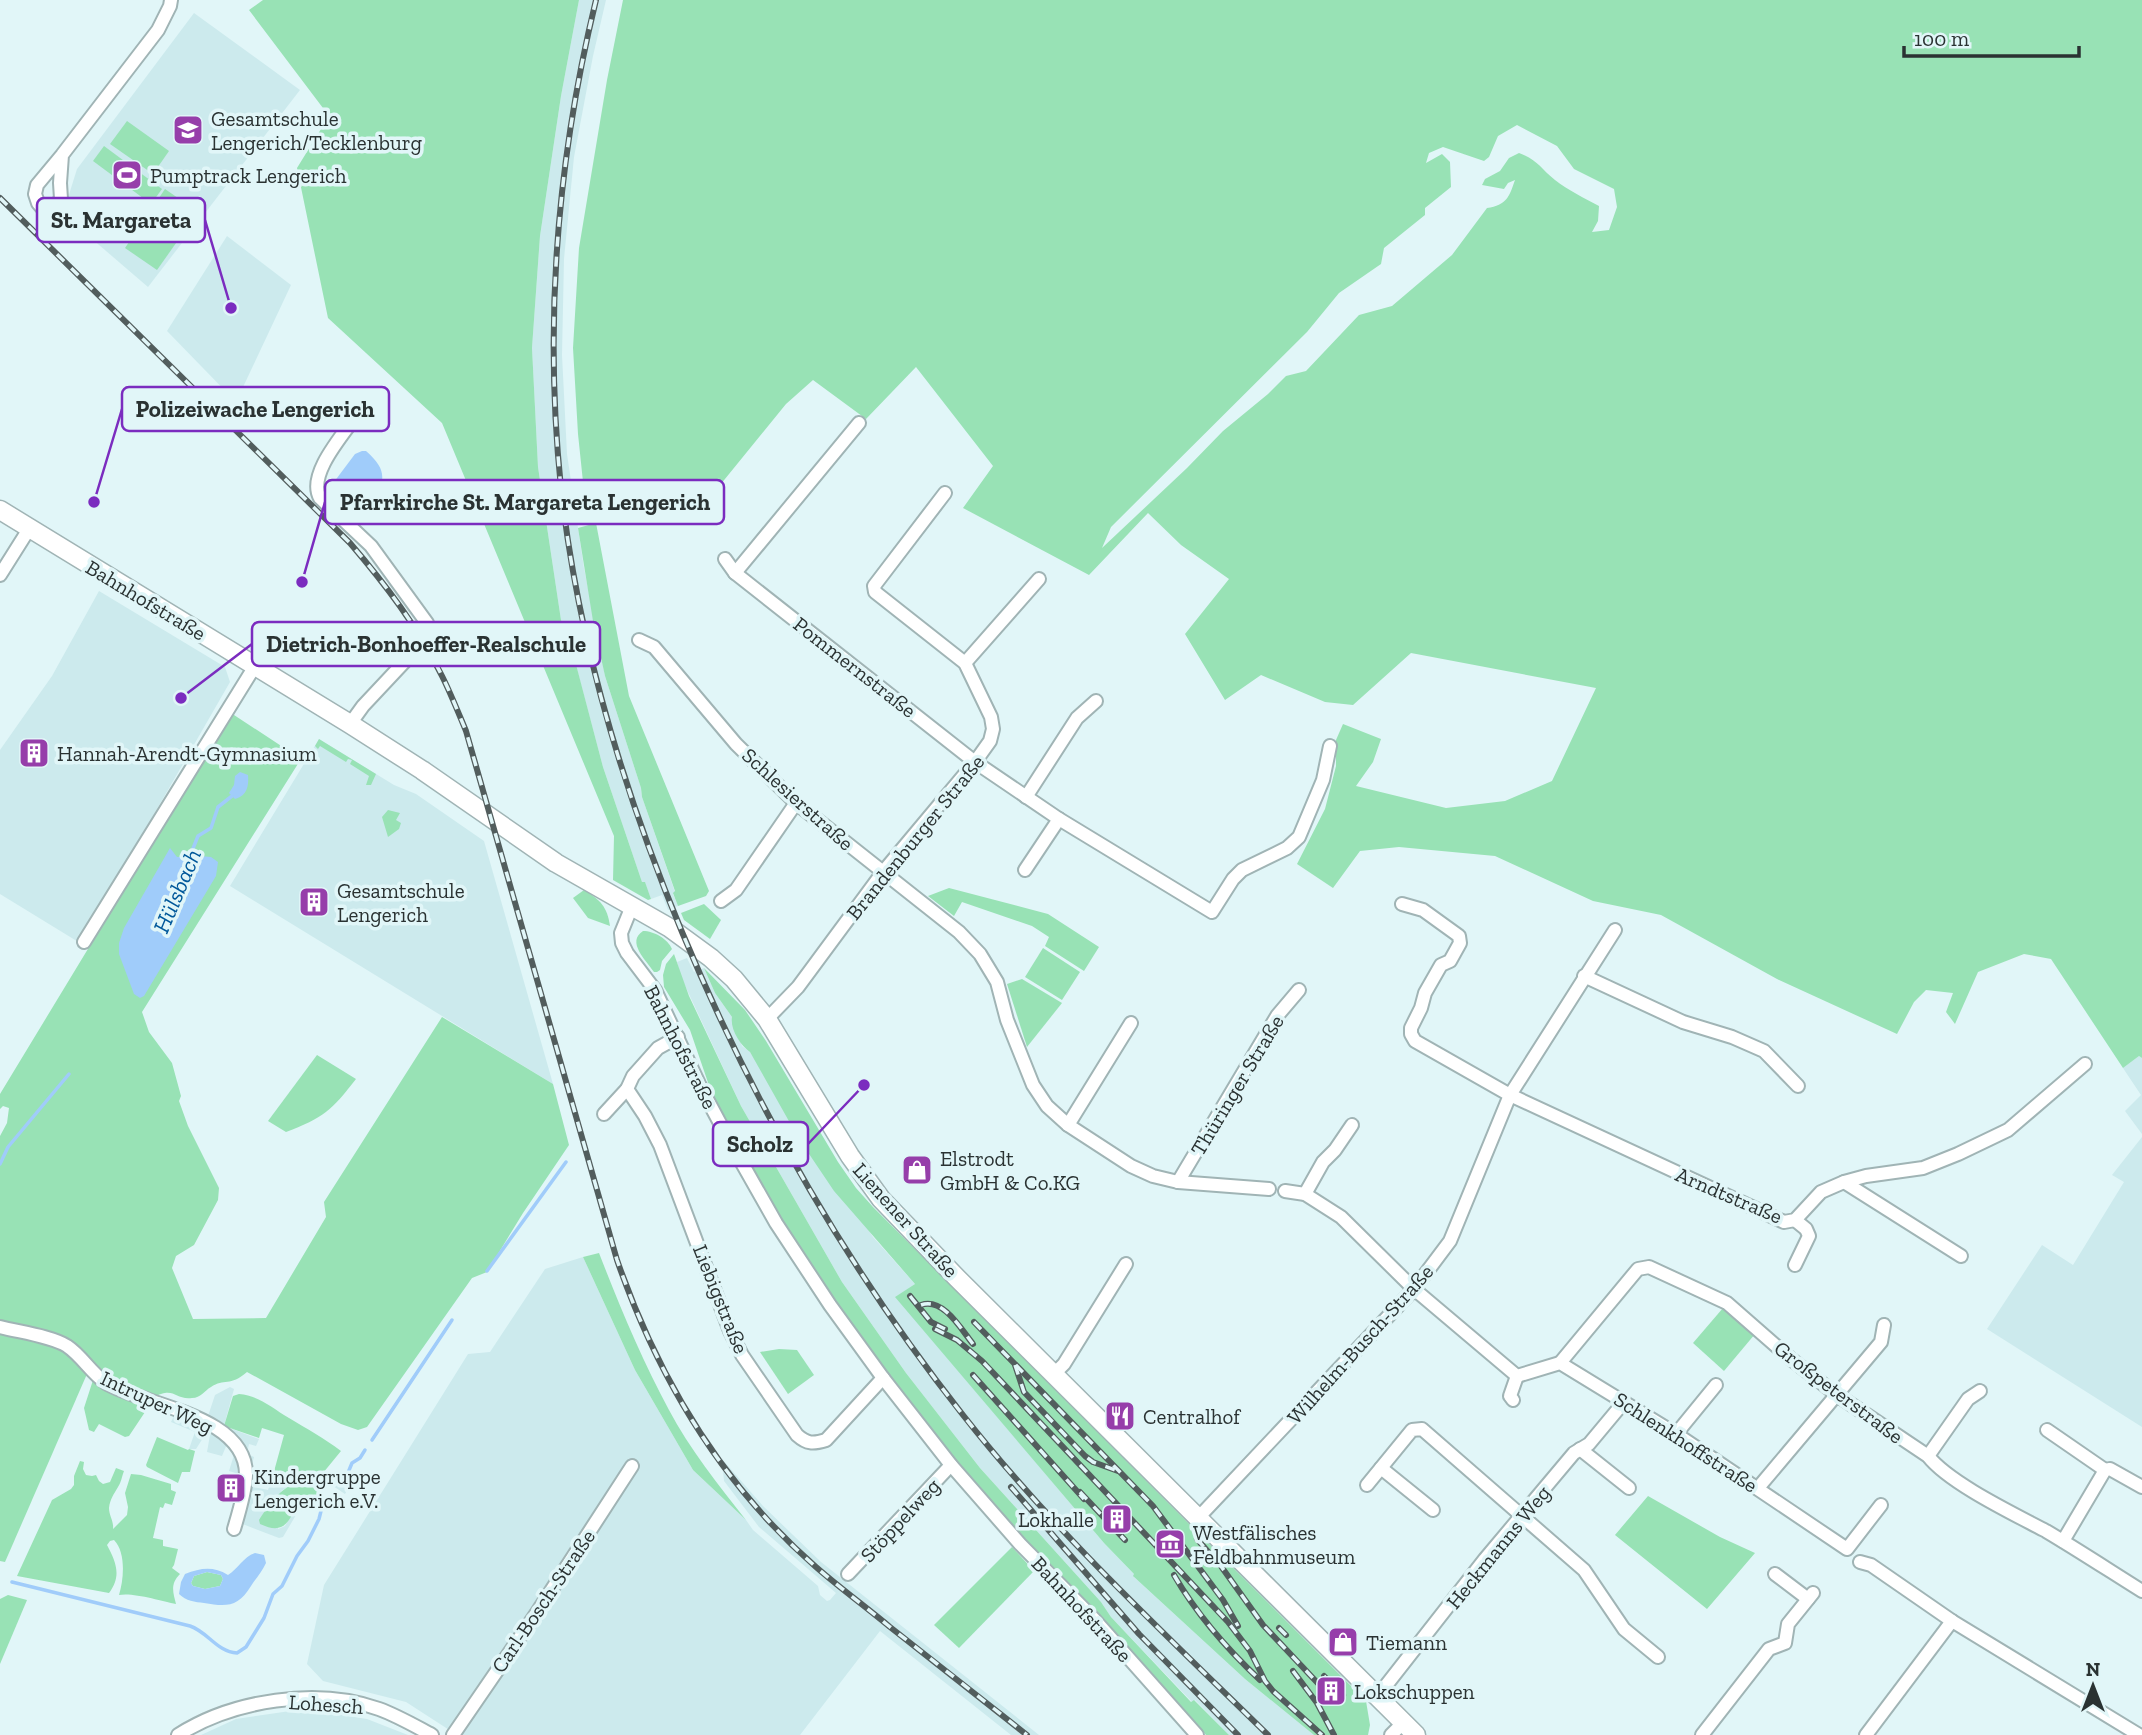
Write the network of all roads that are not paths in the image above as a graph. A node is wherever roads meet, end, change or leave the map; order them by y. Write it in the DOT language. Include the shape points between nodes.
graph roads {
  1 [pos="171,0"];
  2 [pos="62,155"];
  3 [pos="356,416"];
  4 [pos="859,423"];
  5 [pos="945,493"];
  6 [pos="0,510"];
  7 [pos="29,529"];
  8 [pos="725,559"];
  9 [pos="735,573"];
  10 [pos="0,575"];
  11 [pos="1039,579"];
  12 [pos="639,640"];
  13 [pos="965,663"];
  14 [pos="255,666"];
  15 [pos="1096,701"];
  16 [pos="351,724"];
  17 [pos="1330,746"];
  18 [pos="975,762"];
  19 [pos="1026,797"];
  20 [pos="796,803"];
  21 [pos="1059,819"];
  22 [pos="1025,870"];
  23 [pos="883,873"];
  24 [pos="721,901"];
  25 [pos="1402,904"];
  26 [pos="632,906"];
  27 [pos="1615,930"];
  28 [pos="84,942"];
  29 [pos="1584,976"];
  30 [pos="1298,990"];
  31 [pos="767,1019"];
  32 [pos="1131,1023"];
  33 [pos="678,1037"];
  34 [pos="2085,1064"];
  35 [pos="1798,1086"];
  36 [pos="627,1088"];
  37 [pos="1510,1095"];
  38 [pos="604,1114"];
  39 [pos="1068,1125"];
  40 [pos="1352,1125"];
  41 [pos="1178,1182"];
  42 [pos="1844,1182"];
  43 [pos="1269,1189"];
  44 [pos="1285,1191"];
  45 [pos="1306,1194"];
  46 [pos="1795,1220"];
  47 [pos="1961,1256"];
  48 [pos="1126,1264"];
  49 [pos="1796,1265"];
  50 [pos="1414,1289"];
  51 [pos="1884,1325"];
  52 [pos="0,1327"];
  53 [pos="1560,1363"];
  54 [pos="1054,1374"];
  55 [pos="1517,1376"];
  56 [pos="883,1378"];
  57 [pos="1716,1385"];
  58 [pos="1980,1391"];
  59 [pos="1837,1395"];
  60 [pos="1513,1400"];
  61 [pos="1624,1402"];
  62 [pos="2047,1430"];
  63 [pos="1676,1434"];
  64 [pos="1580,1449"];
  65 [pos="1928,1456"];
  66 [pos="951,1465"];
  67 [pos="632,1466"];
  68 [pos="1381,1468"];
  69 [pos="2105,1470"];
  70 [pos="1367,1485"];
  71 [pos="1629,1488"];
  72 [pos="1758,1488"];
  73 [pos="2142,1488"];
  74 [pos="1881,1505"];
  75 [pos="1433,1510"];
  76 [pos="1522,1517"];
  77 [pos="1198,1518"];
  78 [pos="234,1529"];
  79 [pos="2063,1541"];
  80 [pos="1860,1562"];
  81 [pos="848,1574"];
  82 [pos="1775,1574"];
  83 [pos="2142,1591"];
  84 [pos="1952,1621"];
  85 [pos="1658,1657"];
  86 [pos="1377,1698"];
  87 [pos="1403,1731"];
  88 [pos="178,1735"];
  89 [pos="432,1735"];
  90 [pos="453,1735"];
  91 [pos="1197,1735"];
  92 [pos="1702,1735"];
  93 [pos="1866,1735"];
  94 [pos="2139,1735"];
  1 -- 2 [label="street" via="158,30"];
  3 -- 16 [label="street" via="319,470 316,490 371,546 427,623 429,634"];
  4 -- 9 [label="street"];
  5 -- 13 [label="street, Brandenburger Straße" via="874,586 875,592"];
  6 -- 7 [label="street, Bahnhofstraße"];
  7 -- 10 [label="street"];
  7 -- 14 [label="street, Bahnhofstraße"];
  8 -- 9 [label="street, Pommernstraße"];
  9 -- 18 [label="street, Pommernstraße"];
  11 -- 13 [label="street"];
  12 -- 20 [label="street, Schlesierstraße" via="654,648 736,744"];
  13 -- 18 [label="street, Brandenburger Straße" via="993,729"];
  14 -- 16 [label="street, Bahnhofstraße"];
  14 -- 28 [label="street"];
  15 -- 19 [label="street" via="1077,718"];
  16 -- 26 [label="street, Bahnhofstraße" via="556,863"];
  17 -- 21 [label="street, Pommernstraße" via="1299,837 1287,848 1242,870 1212,912"];
  18 -- 19 [label="street, Pommernstraße"];
  18 -- 23 [label="street, Brandenburger Straße"];
  19 -- 21 [label="street, Pommernstraße"];
  20 -- 23 [label="street, Schlesierstraße"];
  20 -- 24 [label="street" via="736,890"];
  21 -- 22 [label="street"];
  23 -- 31 [label="street, Brandenburger Straße" via="798,987"];
  23 -- 39 [label="street, Schlesierstraße" via="980,954 997,982 1033,1085"];
  25 -- 37 [label="street, Arndtstraße" via="1423,910 1459,936 1460,943 1425,993 1411,1034 1415,1041"];
  26 -- 31 [label="street, Lienener Straße" via="711,958"];
  26 -- 33 [label="street, Bahnhofstraße" via="621,933 622,943 655,990"];
  27 -- 29 [label="street, Wilhelm-Busch-Straße"];
  29 -- 35 [label="street" via="1682,1022 1764,1051"];
  29 -- 37 [label="street, Wilhelm-Busch-Straße"];
  30 -- 41 [label="street, Thüringer Straße" via="1277,1016"];
  31 -- 54 [label="street, Lienener Straße" via="881,1199"];
  32 -- 39 [label="street"];
  33 -- 36 [label="street" via="658,1048"];
  33 -- 56 [label="street, Bahnhofstraße" via="776,1223"];
  34 -- 42 [label="street, Arndtstraße" via="2008,1130 1923,1168"];
  36 -- 38 [label="street"];
  36 -- 56 [label="street, Liebigstraße" via="660,1144 730,1331 797,1435 806,1443 826,1440"];
  37 -- 46 [label="street, Arndtstraße" via="1784,1222"];
  37 -- 50 [label="street, Wilhelm-Busch-Straße" via="1450,1241"];
  39 -- 41 [label="street, Schlesierstraße" via="1131,1166"];
  40 -- 45 [label="street" via="1323,1162"];
  41 -- 43 [label="street, Schlesierstraße"];
  42 -- 46 [label="street, Arndtstraße" via="1821,1192"];
  42 -- 47 [label="street"];
  44 -- 45 [label="street"];
  45 -- 50 [label="street" via="1341,1217"];
  46 -- 49 [label="street" via="1809,1236"];
  48 -- 54 [label="street"];
  50 -- 55 [label="street"];
  50 -- 77 [label="street, Wilhelm-Busch-Straße"];
  51 -- 59 [label="street" via="1881,1342"];
  52 -- 78 [label="street, Intruper Weg" via="64,1345 106,1382 178,1409 231,1439 246,1475"];
  53 -- 55 [label="street"];
  53 -- 59 [label="street, Großpeterstraße" via="1638,1269 1649,1267 1727,1304"];
  53 -- 61 [label="street, Schlenkhoffstraße"];
  54 -- 77 [label="street, Lienener Straße"];
  55 -- 60 [label="street" via="1510,1396"];
  56 -- 66 [label="street, Bahnhofstraße"];
  57 -- 63 [label="street"];
  58 -- 65 [label="street" via="1968,1399"];
  59 -- 65 [label="street, Großpeterstraße"];
  59 -- 72 [label="street"];
  61 -- 63 [label="street, Schlenkhoffstraße"];
  61 -- 64 [label="street, Heckmanns Weg"];
  62 -- 69 [label="street"];
  63 -- 72 [label="street, Schlenkhoffstraße"];
  64 -- 71 [label="street"];
  64 -- 76 [label="street, Heckmanns Weg"];
  65 -- 79 [label="street, Großpeterstraße" via="1965,1486"];
  66 -- 81 [label="street, Stöppelweg"];
  66 -- 91 [label="street, Bahnhofstraße"];
  67 -- 90 [label="street, Carl-Bosch-Straße"];
  68 -- 70 [label="street"];
  68 -- 75 [label="street"];
  68 -- 76 [label="street" via="1412,1430 1422,1429"];
  69 -- 73 [label="street"];
  69 -- 79 [label="street"];
  72 -- 74 [label="street, Schlenkhoffstraße" via="1846,1549"];
  76 -- 85 [label="street" via="1584,1570 1624,1629"];
  76 -- 86 [label="street, Heckmanns Weg"];
  77 -- 86 [label="street, Lienener Straße"];
  79 -- 83 [label="street, Großpeterstraße"];
  80 -- 84 [label="street"];
  82 -- 92 [label="street" via="1810,1596 1788,1624 1785,1643 1769,1649"];
  84 -- 93 [label="street"];
  84 -- 94 [label="street"];
  86 -- 87 [label="street, Lienener Straße"];
  88 -- 89 [label="street, Lohesch" via="238,1709 291,1698 377,1708"];
}
